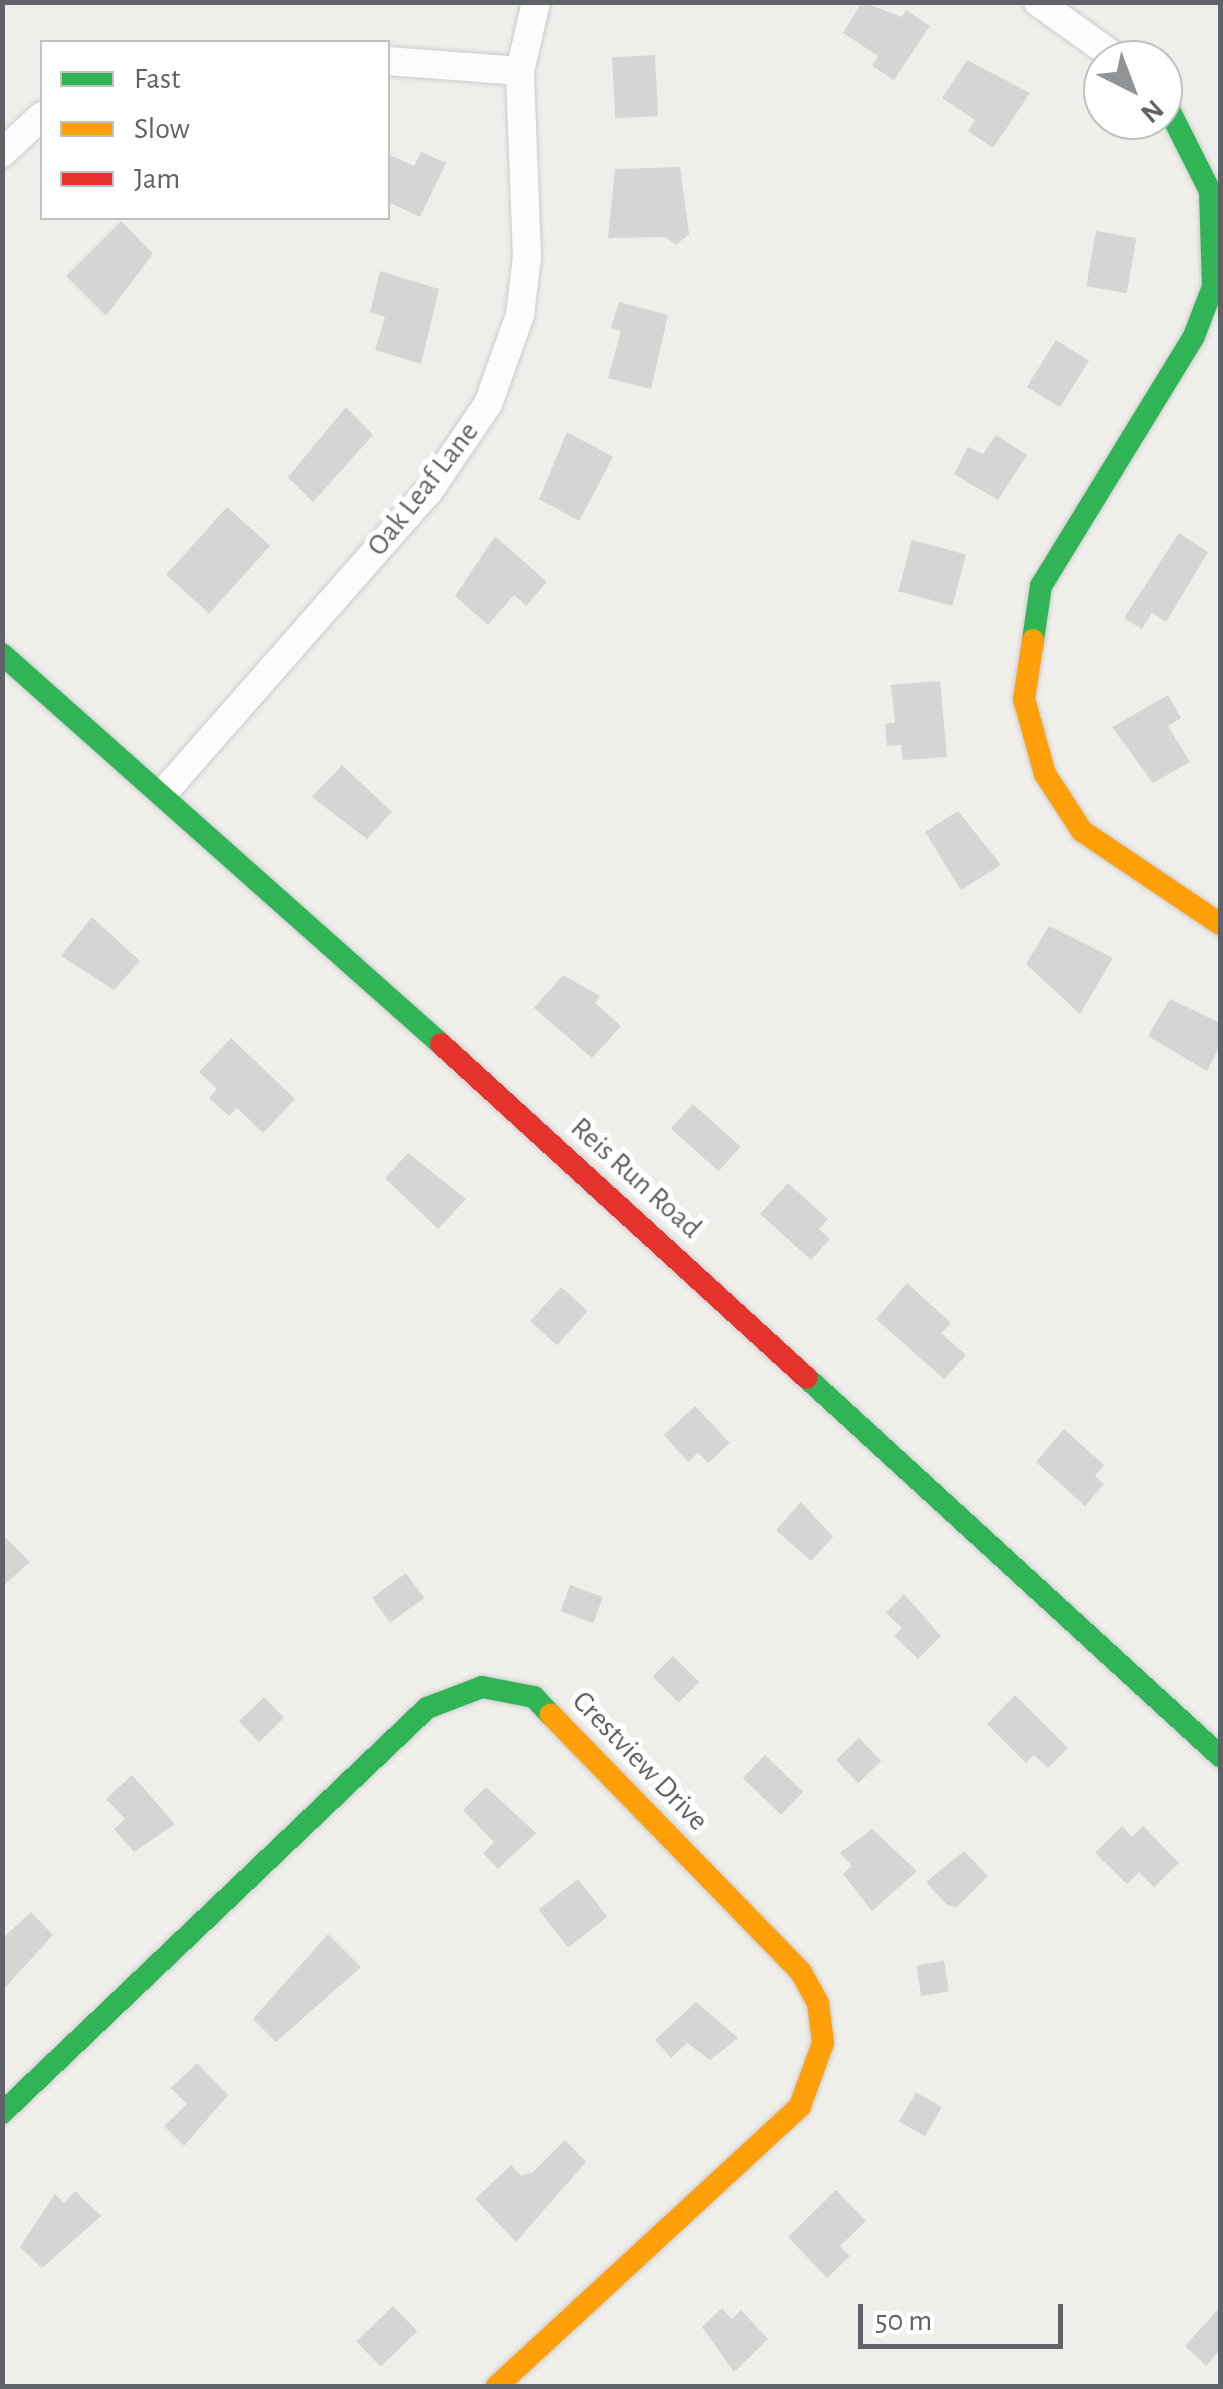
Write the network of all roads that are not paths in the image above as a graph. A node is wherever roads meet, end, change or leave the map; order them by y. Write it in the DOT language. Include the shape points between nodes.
graph roads {
  1 [pos="536,2"];
  2 [pos="1038,2"];
  3 [pos="1091,40"];
  4 [pos="390,61"];
  5 [pos="520,71"];
  6 [pos="40,118"];
  7 [pos="1183,138"];
  8 [pos="2,153"];
  9 [pos="2,654"];
  10 [pos="165,791"];
  11 [pos="1220,924"];
  12 [pos="1220,1756"];
  13 [pos="2,2113"];
  14 [pos="497,2386"];
  1 -- 5 [label="street, Oak Leaf Lane"];
  2 -- 3 [label="street"];
  4 -- 5 [label="street"];
  5 -- 10 [label="street, Oak Leaf Lane" via="527,257 520,315 488,404 429,491"];
  6 -- 8 [label="street"];
  7 -- 11 [label="street" via="1210,191 1213,287 1194,336 1041,586 1024,699 1060,802 1116,860"];
  9 -- 10 [label="street, Reis Run Road"];
  10 -- 12 [label="street, Reis Run Road"];
  13 -- 14 [label="street, Crestview Drive" via="428,1708 482,1686 534,1696 801,1972 818,2004 823,2043 800,2106"];
}
